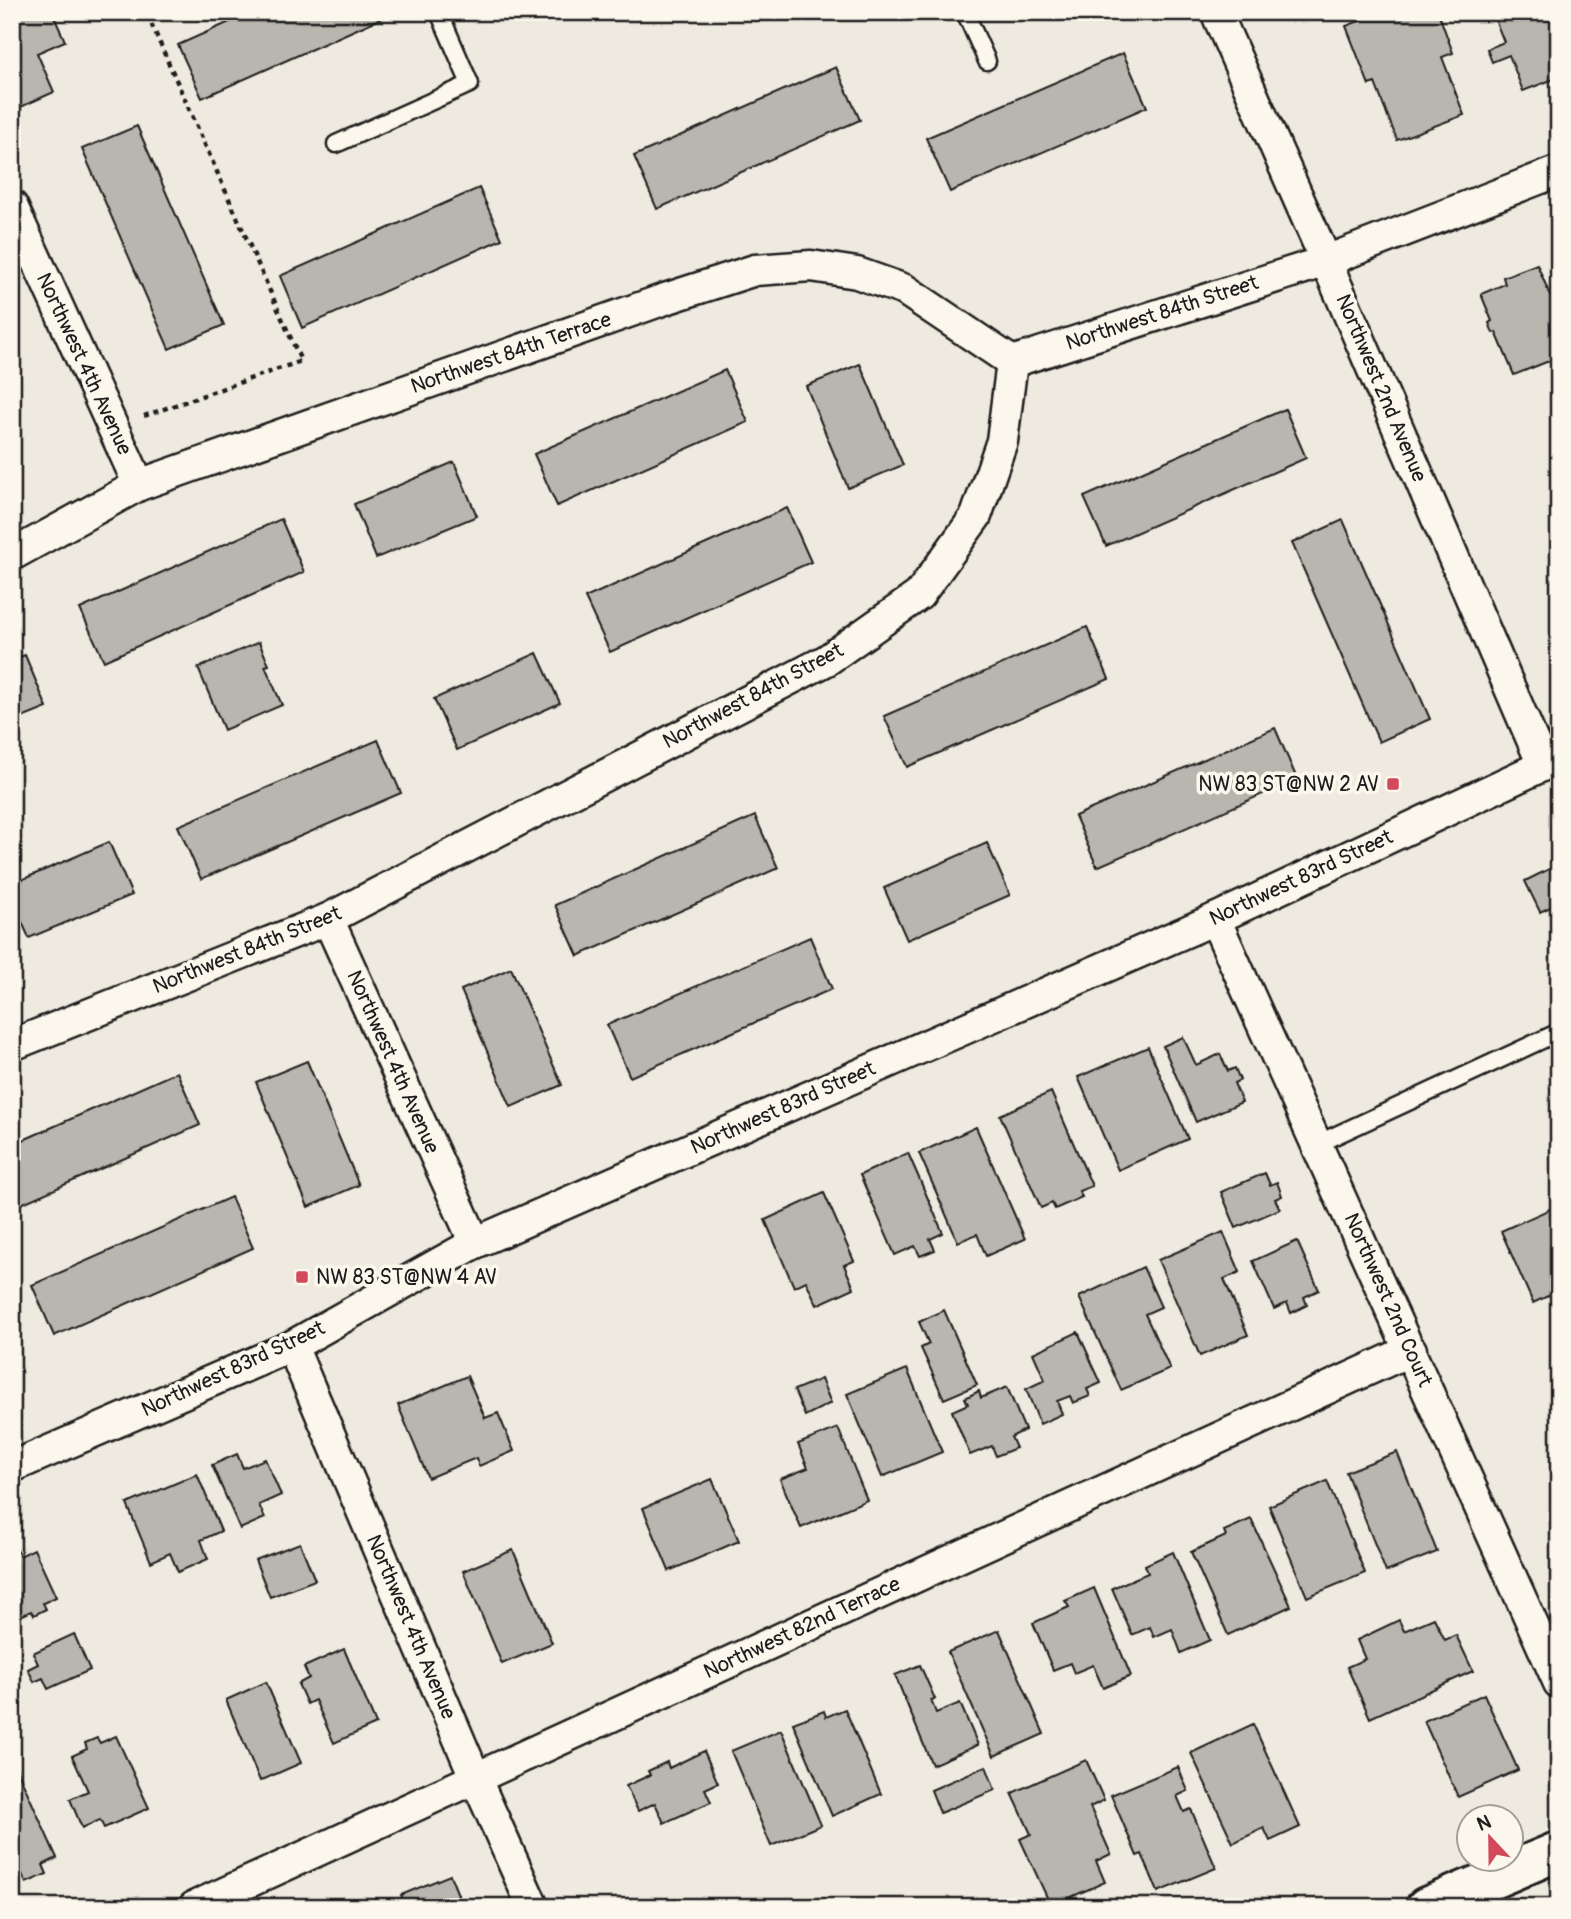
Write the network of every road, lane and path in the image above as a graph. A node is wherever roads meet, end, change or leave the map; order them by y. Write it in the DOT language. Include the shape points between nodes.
graph roads {
  1 [pos="146,12"];
  2 [pos="439,12"];
  3 [pos="965,12"];
  4 [pos="1216,12"];
  5 [pos="987,61"];
  6 [pos="336,144"];
  7 [pos="1559,171"];
  8 [pos="12,206"];
  9 [pos="1326,261"];
  10 [pos="1012,362"];
  11 [pos="113,427"];
  12 [pos="139,485"];
  13 [pos="12,555"];
  14 [pos="1551,762"];
  15 [pos="328,919"];
  16 [pos="1215,919"];
  17 [pos="1559,1032"];
  18 [pos="12,1045"];
  19 [pos="1317,1143"];
  20 [pos="475,1243"];
  21 [pos="292,1346"];
  22 [pos="1411,1350"];
  23 [pos="12,1467"];
  24 [pos="1559,1683"];
  25 [pos="475,1777"];
  26 [pos="1559,1851"];
  27 [pos="194,1907"];
  28 [pos="533,1907"];
  29 [pos="1426,1907"];
  1 -- 11 [label="path" via="301,361"];
  2 -- 6 [label="lane" via="470,84"];
  3 -- 5 [label="lane"];
  4 -- 9 [label="street, Northwest 2nd Avenue"];
  7 -- 9 [label="street, Northwest 84th Street"];
  8 -- 11 [label="street, Northwest 4th Avenue"];
  9 -- 10 [label="street, Northwest 84th Street"];
  9 -- 14 [label="street, Northwest 2nd Avenue"];
  10 -- 12 [label="street, Northwest 84th Terrace" via="905,290 857,272 811,266 755,270"];
  10 -- 15 [label="street, Northwest 84th Street" via="1002,441 976,516 919,595 827,660"];
  11 -- 12 [label="street, Northwest 4th Avenue"];
  12 -- 13 [label="street, Northwest 84th Terrace"];
  14 -- 16 [label="street, Northwest 83rd Street"];
  15 -- 18 [label="street, Northwest 84th Street"];
  15 -- 20 [label="street, Northwest 4th Avenue"];
  16 -- 19 [label="street, Northwest 2nd Court"];
  16 -- 20 [label="street, Northwest 83rd Street"];
  17 -- 19 [label="lane"];
  19 -- 22 [label="street, Northwest 2nd Court"];
  20 -- 21 [label="street, Northwest 83rd Street"];
  21 -- 23 [label="street, Northwest 83rd Street"];
  21 -- 25 [label="street, Northwest 4th Avenue"];
  22 -- 24 [label="street, Northwest 2nd Court"];
  22 -- 25 [label="street, Northwest 82nd Terrace"];
  25 -- 27 [label="street, Northwest 82nd Terrace"];
  25 -- 28 [label="street, Northwest 4th Avenue"];
  26 -- 29 [label="main road"];
}
